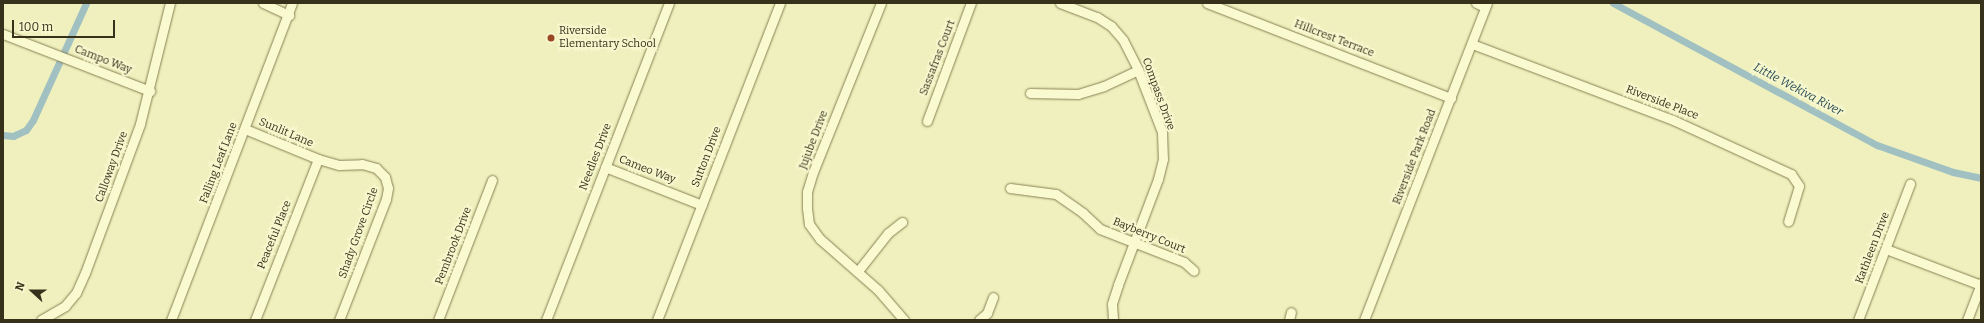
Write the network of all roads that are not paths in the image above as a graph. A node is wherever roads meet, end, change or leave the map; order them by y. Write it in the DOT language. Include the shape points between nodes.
graph roads {
  1 [pos="170,3"];
  2 [pos="263,3"];
  3 [pos="292,3"];
  4 [pos="669,3"];
  5 [pos="780,3"];
  6 [pos="881,3"];
  7 [pos="971,3"];
  8 [pos="1060,3"];
  9 [pos="1208,3"];
  10 [pos="1476,3"];
  11 [pos="1486,5"];
  12 [pos="289,15"];
  13 [pos="3,34"];
  14 [pos="1472,44"];
  15 [pos="1138,70"];
  16 [pos="150,91"];
  17 [pos="1030,93"];
  18 [pos="1451,98"];
  19 [pos="927,121"];
  20 [pos="245,129"];
  21 [pos="318,159"];
  22 [pos="605,167"];
  23 [pos="492,180"];
  24 [pos="1910,184"];
  25 [pos="1010,188"];
  26 [pos="702,205"];
  27 [pos="1788,221"];
  28 [pos="902,222"];
  29 [pos="1134,243"];
  30 [pos="1886,249"];
  31 [pos="858,271"];
  32 [pos="1194,271"];
  33 [pos="1981,284"];
  34 [pos="993,297"];
  35 [pos="41,320"];
  36 [pos="171,320"];
  37 [pos="255,320"];
  38 [pos="339,320"];
  39 [pos="438,320"];
  40 [pos="546,320"];
  41 [pos="657,320"];
  42 [pos="904,320"];
  43 [pos="979,320"];
  44 [pos="1113,320"];
  45 [pos="1364,320"];
  46 [pos="1858,320"];
  47 [pos="1967,320"];
  1 -- 16 [label="street, Calloway Drive"];
  2 -- 12 [label="street"];
  3 -- 12 [label="street, Falling Leaf Lane"];
  4 -- 22 [label="street, Needles Drive"];
  5 -- 26 [label="street, Sutton Drive"];
  6 -- 31 [label="street, Jujube Drive" via="807,192 809,224 820,239"];
  7 -- 19 [label="street, Sassafras Court"];
  8 -- 15 [label="street, Compass Drive" via="1111,26 1124,40"];
  9 -- 18 [label="street, Hillcrest Terrace"];
  10 -- 11 [label="street"];
  11 -- 14 [label="street, Riverside Park Road"];
  12 -- 20 [label="street, Falling Leaf Lane"];
  13 -- 16 [label="street, Campo Way"];
  14 -- 18 [label="street, Riverside Park Road"];
  14 -- 27 [label="street, Riverside Place" via="1673,120 1791,174 1799,186"];
  15 -- 17 [label="street" via="1104,86 1078,94"];
  15 -- 29 [label="street, Compass Drive" via="1162,132 1163,159"];
  16 -- 35 [label="street, Calloway Drive" via="79,286 65,306"];
  18 -- 45 [label="street, Riverside Park Road"];
  20 -- 21 [label="street, Sunlit Lane"];
  20 -- 36 [label="street, Falling Leaf Lane"];
  21 -- 37 [label="street, Peaceful Place"];
  21 -- 38 [label="street, Shady Grove Circle" via="376,168 385,177 388,188"];
  22 -- 26 [label="street, Cameo Way"];
  22 -- 40 [label="street, Needles Drive"];
  23 -- 39 [label="street, Pembrook Drive"];
  24 -- 30 [label="street, Kathleen Drive"];
  25 -- 29 [label="street, Bayberry Court" via="1056,194 1100,229"];
  26 -- 41 [label="street, Sutton Drive"];
  28 -- 31 [label="street" via="888,233"];
  29 -- 32 [label="street, Bayberry Court" via="1184,262"];
  29 -- 44 [label="street, Compass Drive" via="1112,304"];
  30 -- 33 [label="street"];
  30 -- 46 [label="street, Kathleen Drive"];
  31 -- 42 [label="street, Jujube Drive"];
  33 -- 47 [label="street"];
  34 -- 43 [label="street" via="986,313"];
}
